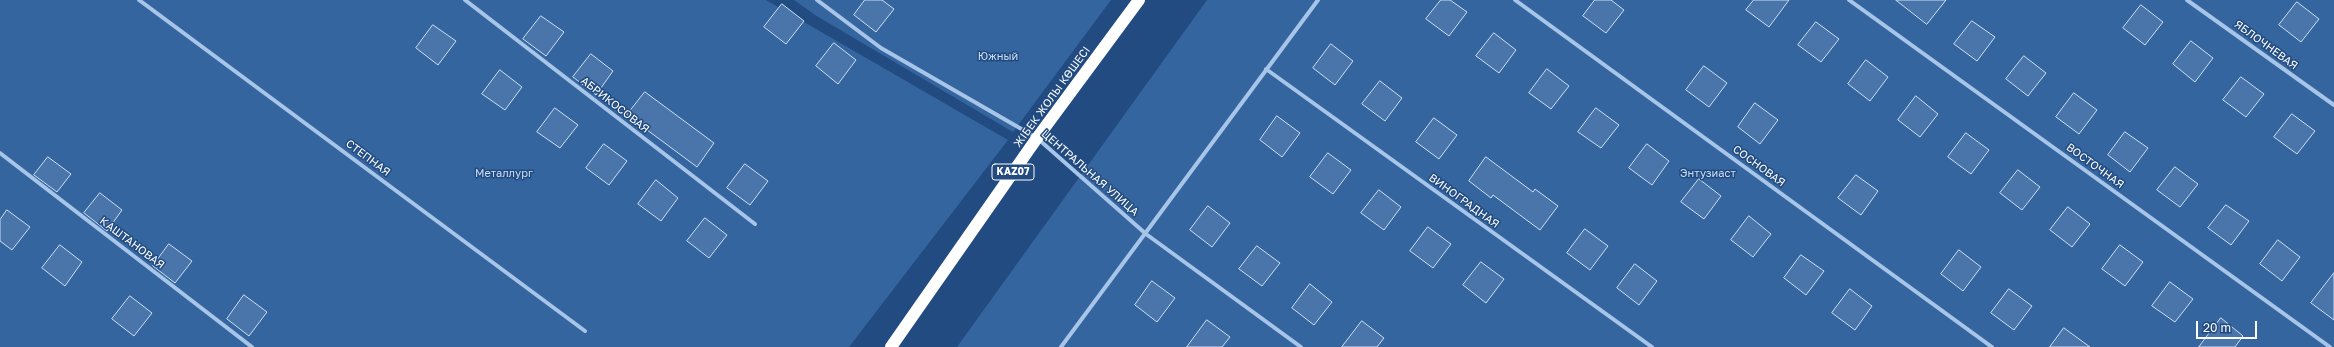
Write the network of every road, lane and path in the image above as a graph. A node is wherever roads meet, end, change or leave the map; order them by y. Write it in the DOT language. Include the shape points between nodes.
graph roads {
  1 [pos="139,0"];
  2 [pos="465,0"];
  3 [pos="817,0"];
  4 [pos="1139,0"];
  5 [pos="1318,0"];
  6 [pos="1515,0"];
  7 [pos="1849,0"];
  8 [pos="2187,0"];
  9 [pos="1266,69"];
  10 [pos="2334,105"];
  11 [pos="1037,138"];
  12 [pos="0,154"];
  13 [pos="755,224"];
  14 [pos="1146,234"];
  15 [pos="585,331"];
  16 [pos="252,347"];
  17 [pos="891,347"];
  18 [pos="1061,347"];
  19 [pos="1301,347"];
  20 [pos="1652,347"];
  21 [pos="1992,347"];
  22 [pos="2330,347"];
  1 -- 15 [label="street, СТЕПНАЯ"];
  2 -- 13 [label="street, АБРИКОСОВАЯ"];
  3 -- 11 [label="street, ЦЕНТРАЛЬНАЯ УЛИЦА" via="881,48"];
  4 -- 11 [label="highway, ЖІБЕК ЖОЛЫ КӨШЕСІ / KAZ07"];
  5 -- 9 [label="street"];
  6 -- 21 [label="street, СОСНОВАЯ"];
  7 -- 22 [label="street, ВОСТОЧНАЯ"];
  8 -- 10 [label="street, ЯБЛОЧНЕВАЯ"];
  9 -- 14 [label="street"];
  9 -- 20 [label="street, ВИНОГРАДНАЯ"];
  11 -- 14 [label="street, ЦЕНТРАЛЬНАЯ УЛИЦА"];
  11 -- 17 [label="highway, ЖІБЕК ЖОЛЫ КӨШЕСІ / KAZ07"];
  12 -- 16 [label="street, КАШТАНОВАЯ"];
  14 -- 18 [label="street"];
  14 -- 19 [label="street, ЦЕНТРАЛЬНАЯ УЛИЦА"];
}
